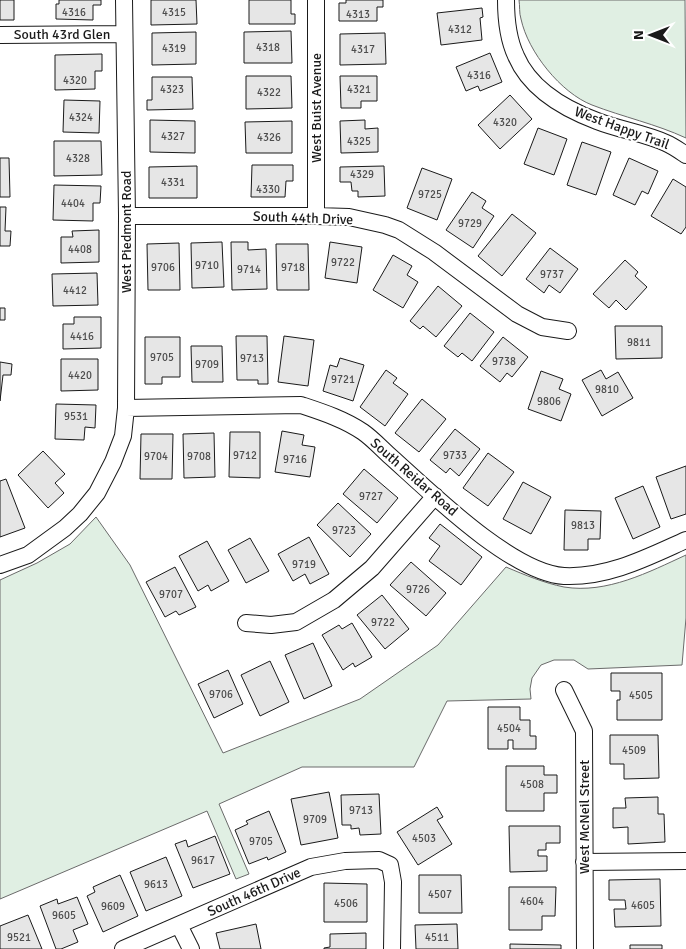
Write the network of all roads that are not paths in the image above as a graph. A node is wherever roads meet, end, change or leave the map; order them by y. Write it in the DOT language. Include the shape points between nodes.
graph roads {
  1 [pos="124,0"];
  2 [pos="316,0"];
  3 [pos="506,0"];
  4 [pos="124,34"];
  5 [pos="0,35"];
  6 [pos="686,155"];
  7 [pos="127,216"];
  8 [pos="316,216"];
  9 [pos="568,331"];
  10 [pos="126,408"];
  11 [pos="435,496"];
  12 [pos="686,540"];
  13 [pos="0,565"];
  14 [pos="246,623"];
  15 [pos="564,690"];
  16 [pos="686,861"];
  17 [pos="584,862"];
  18 [pos="179,924"];
  19 [pos="123,949"];
  20 [pos="191,949"];
  21 [pos="392,949"];
  22 [pos="585,949"];
  1 -- 4 [label="street, West Piedmont Road"];
  2 -- 8 [label="street, West Buist Avenue"];
  3 -- 6 [label="street, West Happy Trail" via="509,37 516,57 543,91 564,107 598,122 667,144"];
  4 -- 5 [label="street, South 43rd Glen"];
  4 -- 7 [label="street, West Piedmont Road"];
  7 -- 8 [label="street, South 44th Drive"];
  7 -- 10 [label="street, West Piedmont Road"];
  8 -- 9 [label="street, South 44th Drive" via="349,218 399,230 434,252 516,314 542,327"];
  10 -- 11 [label="street, South Reidar Road" via="300,405 363,432"];
  10 -- 13 [label="street, West Piedmont Road" via="123,436 97,493 65,528 28,554"];
  11 -- 12 [label="street, South Reidar Road" via="517,560 562,576 607,572"];
  11 -- 14 [label="street" via="372,568 334,600 296,622"];
  15 -- 17 [label="street, West McNeil Street" via="584,730"];
  16 -- 17 [label="street"];
  17 -- 22 [label="street, West McNeil Street"];
  18 -- 19 [label="street, South 46th Drive"];
  18 -- 20 [label="street"];
  18 -- 21 [label="street, South 46th Drive" via="311,867 379,860 390,865 393,882"];
}
